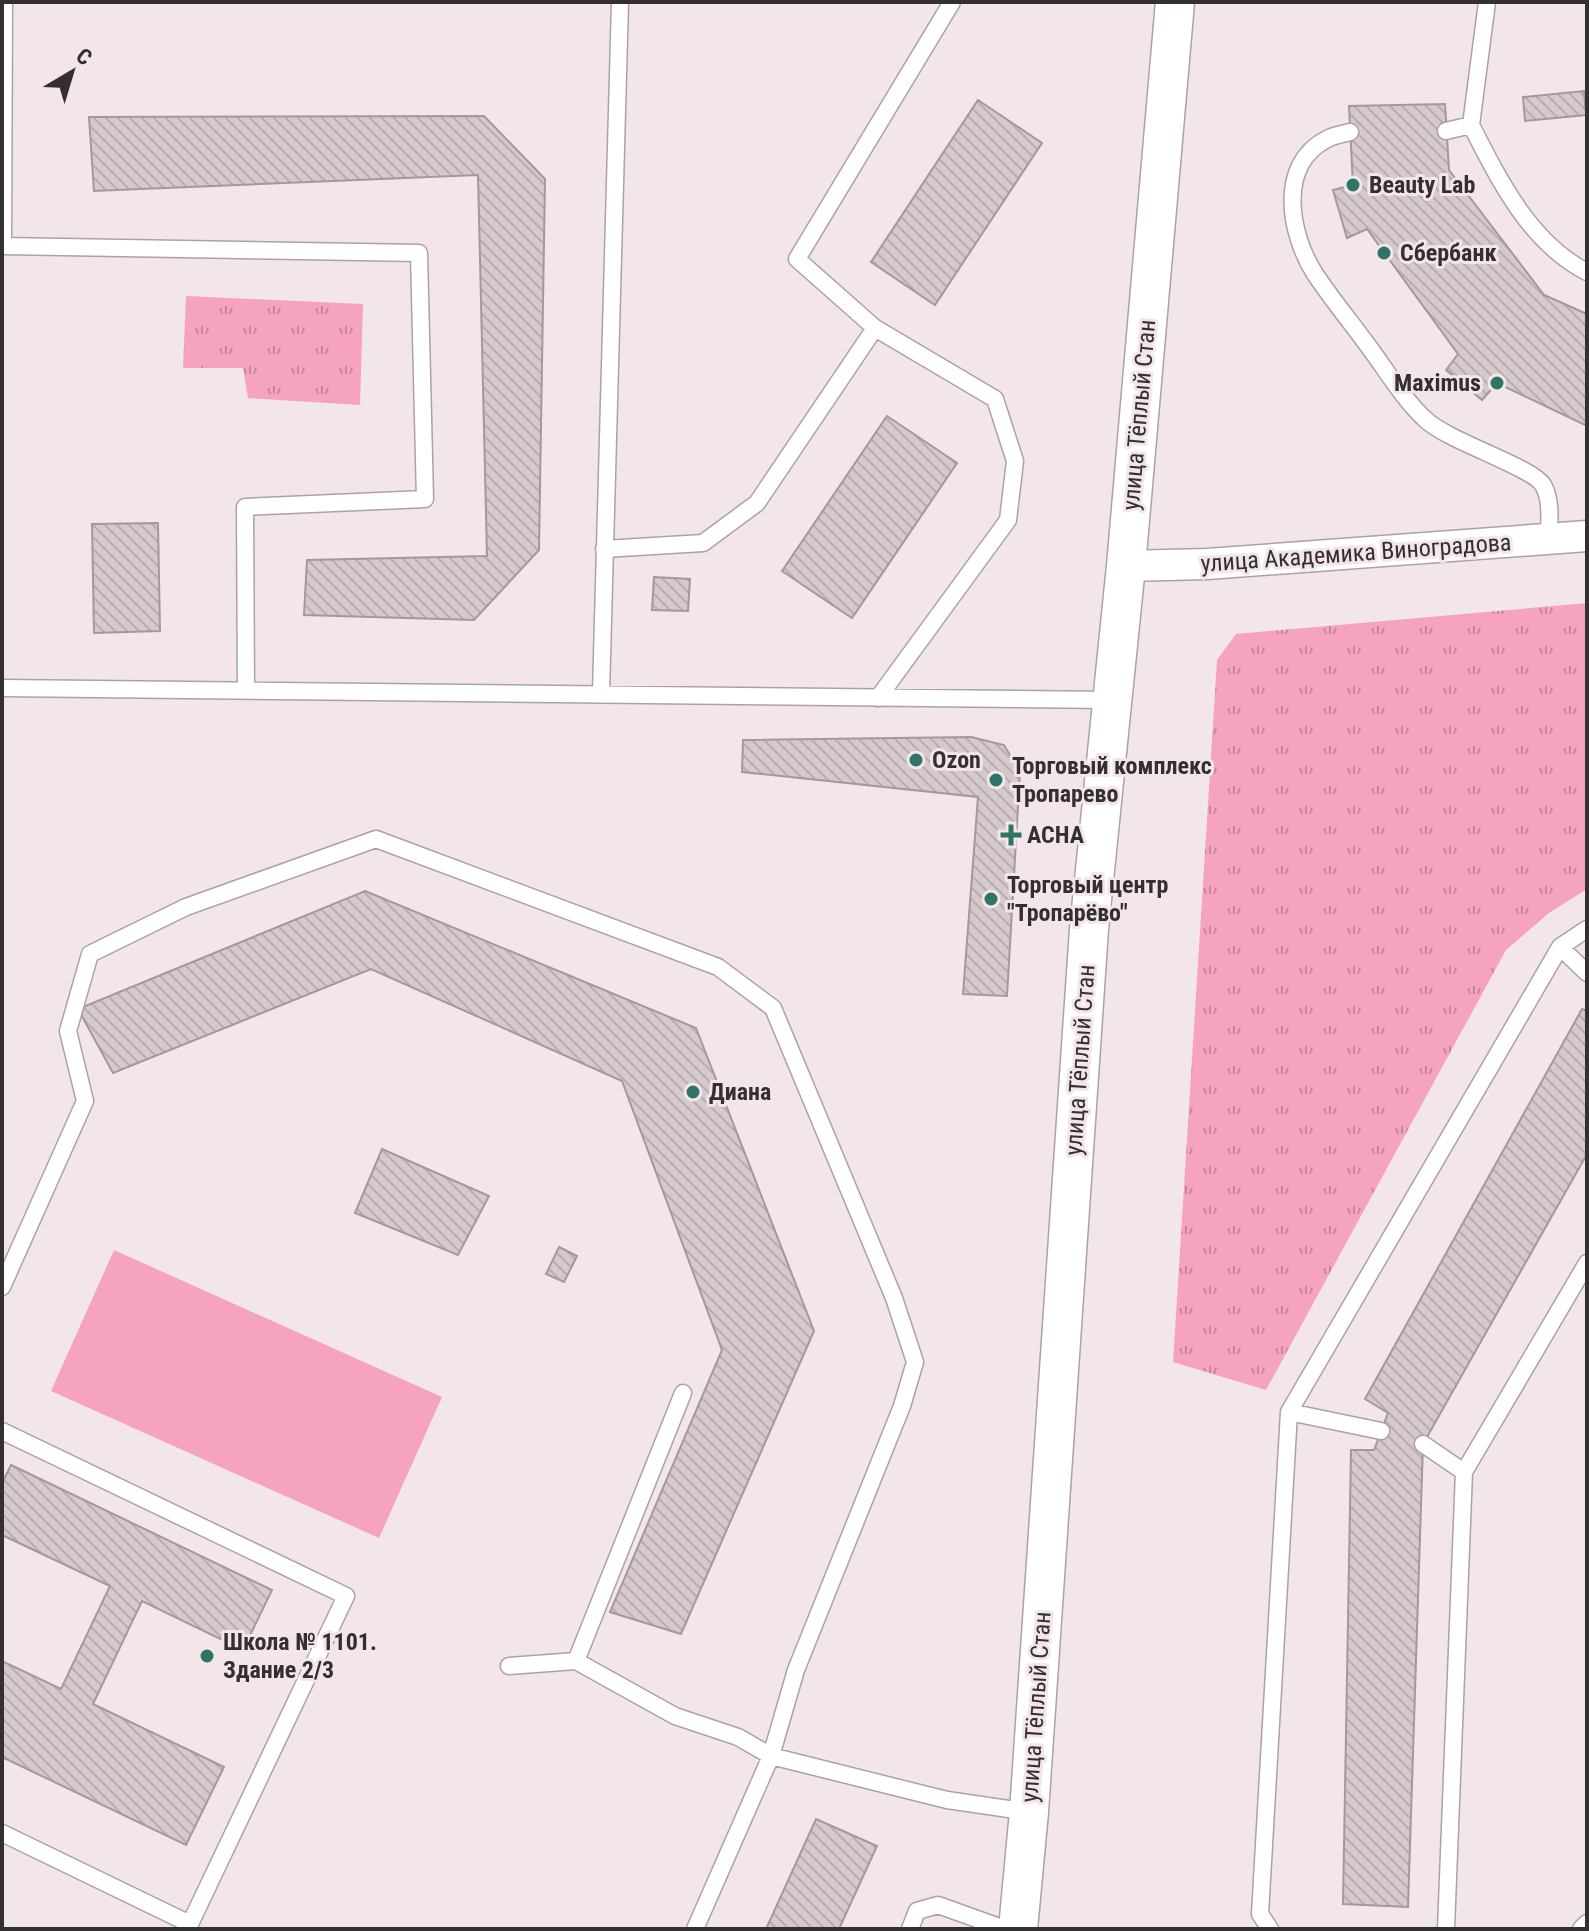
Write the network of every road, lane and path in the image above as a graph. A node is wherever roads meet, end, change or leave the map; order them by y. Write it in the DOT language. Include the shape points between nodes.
graph roads {
  1 [pos="4,2"];
  2 [pos="620,2"];
  3 [pos="952,2"];
  4 [pos="1175,2"];
  5 [pos="1487,2"];
  6 [pos="1471,125"];
  7 [pos="1446,131"];
  8 [pos="1350,132"];
  9 [pos="3,246"];
  10 [pos="1587,272"];
  11 [pos="875,328"];
  12 [pos="1587,536"];
  13 [pos="1549,539"];
  14 [pos="604,549"];
  15 [pos="1126,566"];
  16 [pos="2,688"];
  17 [pos="246,690"];
  18 [pos="601,693"];
  19 [pos="878,698"];
  20 [pos="1112,700"];
  21 [pos="1587,929"];
  22 [pos="1560,947"];
  23 [pos="1587,973"];
  24 [pos="1587,1263"];
  25 [pos="2,1287"];
  26 [pos="683,1393"];
  27 [pos="1289,1412"];
  28 [pos="2,1431"];
  29 [pos="1381,1431"];
  30 [pos="1423,1444"];
  31 [pos="1464,1472"];
  32 [pos="576,1661"];
  33 [pos="509,1666"];
  34 [pos="771,1756"];
  35 [pos="1029,1812"];
  36 [pos="2,1833"];
  37 [pos="1587,1923"];
  38 [pos="695,1929"];
  39 [pos="910,1929"];
  40 [pos="1005,1929"];
  41 [pos="1018,1929"];
  42 [pos="1270,1929"];
  43 [pos="1446,1929"];
  44 [pos="1581,1929"];
  1 -- 9 [label="lane"];
  2 -- 14 [label="lane"];
  3 -- 11 [label="lane" via="797,259"];
  4 -- 15 [label="street, улица Тёплый Стан"];
  5 -- 6 [label="lane"];
  6 -- 7 [label="lane"];
  6 -- 10 [label="lane" via="1497,177 1535,232"];
  8 -- 13 [label="lane" via="1326,139 1306,157 1295,178 1291,207 1298,240 1314,273 1426,420 1542,484 1549,507"];
  9 -- 17 [label="lane" via="419,253 425,499 245,507"];
  11 -- 14 [label="lane" via="757,503 703,543"];
  11 -- 19 [label="lane" via="995,399 1015,461 1008,520"];
  12 -- 13 [label="street, улица Академика Виноградова"];
  13 -- 15 [label="street, улица Академика Виноградова"];
  14 -- 18 [label="lane"];
  15 -- 20 [label="street, улица Тёплый Стан"];
  16 -- 17 [label="lane"];
  17 -- 18 [label="lane"];
  18 -- 19 [label="lane"];
  19 -- 20 [label="lane"];
  20 -- 35 [label="street, улица Тёплый Стан" via="1089,929"];
  21 -- 22 [label="lane"];
  22 -- 23 [label="lane"];
  22 -- 27 [label="lane"];
  24 -- 31 [label="lane"];
  25 -- 34 [label="lane" via="85,1101 68,1031 90,954 186,907 376,839 718,967 773,1008 894,1298 915,1362 796,1670"];
  26 -- 32 [label="lane"];
  27 -- 29 [label="lane"];
  27 -- 42 [label="lane" via="1260,1914"];
  28 -- 36 [label="lane" via="346,1596 190,1924"];
  30 -- 31 [label="lane"];
  31 -- 43 [label="lane"];
  32 -- 33 [label="lane"];
  32 -- 34 [label="lane" via="675,1716 738,1737"];
  34 -- 35 [label="lane" via="947,1800"];
  34 -- 38 [label="lane"];
  35 -- 41 [label="street, улица Тёплый Стан"];
  37 -- 44 [label="lane"];
  39 -- 40 [label="lane" via="917,1911 938,1905"];
}
